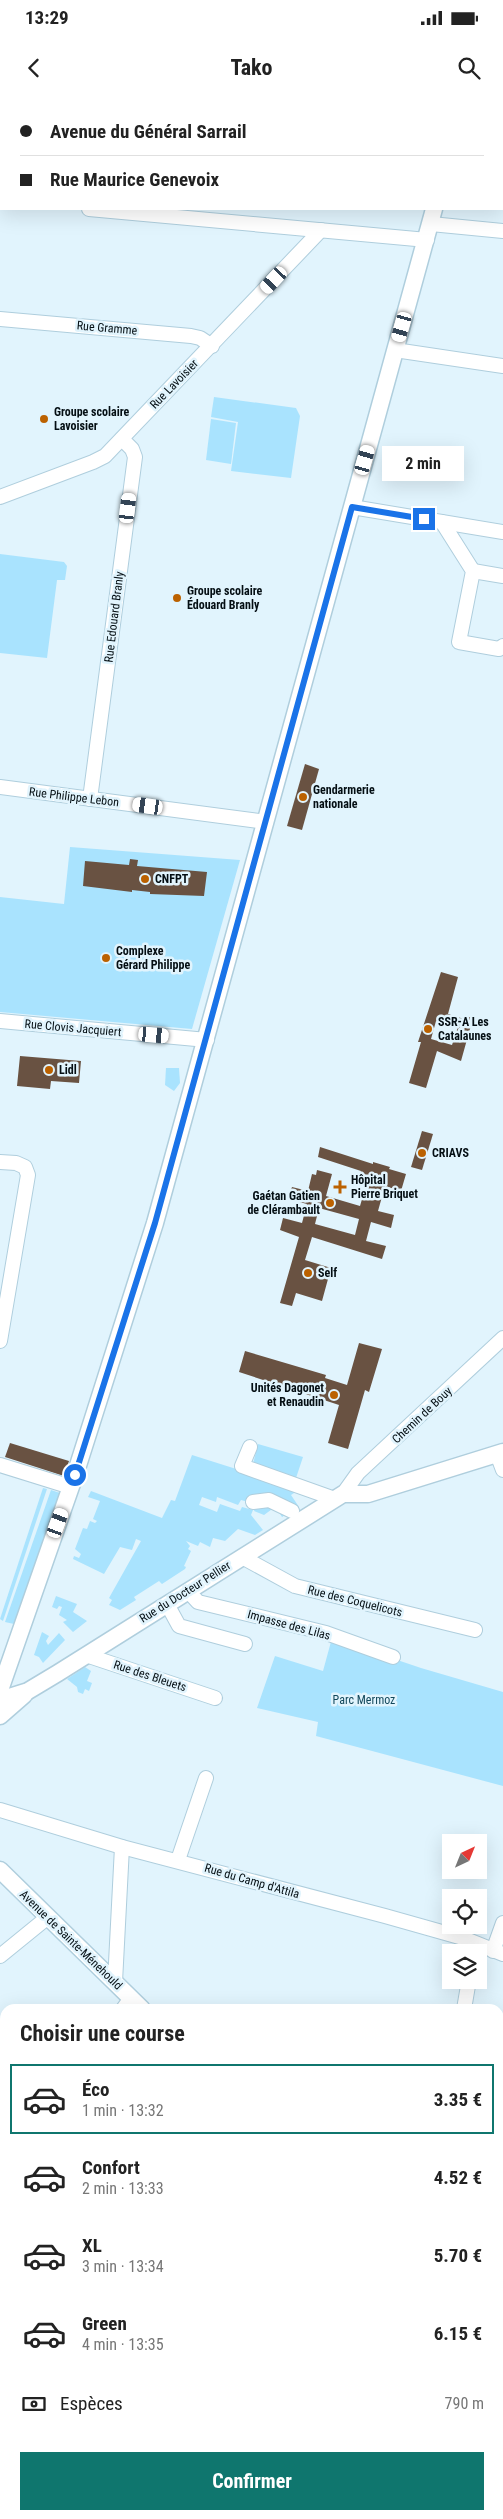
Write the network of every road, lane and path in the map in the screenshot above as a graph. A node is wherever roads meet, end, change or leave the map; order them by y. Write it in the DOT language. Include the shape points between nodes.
graph roads {
  1 [pos="100,210"];
  2 [pos="431,224"];
  3 [pos="321,230"];
  4 [pos="503,231"];
  5 [pos="0,319"];
  6 [pos="212,346"];
  7 [pos="395,350"];
  8 [pos="503,366"];
  9 [pos="122,439"];
  10 [pos="0,497"];
  11 [pos="352,507"];
  12 [pos="442,522"];
  13 [pos="503,532"];
  14 [pos="473,570"];
  15 [pos="503,576"];
  16 [pos="503,646"];
  17 [pos="0,787"];
  18 [pos="90,799"];
  19 [pos="266,822"];
  20 [pos="0,1021"];
  21 [pos="206,1040"];
  22 [pos="0,1162"];
  23 [pos="5,1284"];
  24 [pos="503,1338"];
  25 [pos="0,1341"];
  26 [pos="250,1447"];
  27 [pos="500,1453"];
  28 [pos="0,1465"];
  29 [pos="503,1470"];
  30 [pos="71,1487"];
  31 [pos="339,1496"];
  32 [pos="253,1502"];
  33 [pos="292,1511"];
  34 [pos="242,1557"];
  35 [pos="188,1591"];
  36 [pos="166,1604"];
  37 [pos="475,1630"];
  38 [pos="245,1644"];
  39 [pos="86,1656"];
  40 [pos="392,1656"];
  41 [pos="0,1685"];
  42 [pos="28,1691"];
  43 [pos="215,1698"];
  44 [pos="0,1700"];
  45 [pos="0,1716"];
  46 [pos="206,1778"];
  47 [pos="0,1810"];
  48 [pos="122,1847"];
  49 [pos="178,1860"];
  50 [pos="0,1870"];
  51 [pos="48,1917"];
  52 [pos="503,1923"];
  53 [pos="463,1944"];
  54 [pos="498,1952"];
  55 [pos="0,1956"];
  56 [pos="115,1982"];
  57 [pos="467,1989"];
  58 [pos="131,2004"];
  59 [pos="465,2004"];
  1 -- 3 [label="street"];
  2 -- 3 [label="street"];
  2 -- 4 [label="street"];
  2 -- 7 [label="main road"];
  3 -- 6 [label="street, Rue Lavoisier"];
  5 -- 6 [label="street, Rue Gramme" via="191,336"];
  6 -- 9 [label="street, Rue Lavoisier"];
  7 -- 8 [label="street"];
  7 -- 11 [label="main road"];
  9 -- 10 [label="street, Rue Lavoisier" via="100,459"];
  9 -- 18 [label="street, Rue Edouard Branly" via="135,457"];
  11 -- 12 [label="street"];
  11 -- 19 [label="main road"];
  12 -- 13 [label="street"];
  12 -- 14 [label="street"];
  14 -- 15 [label="street"];
  14 -- 16 [label="street" via="460,642 499,649"];
  17 -- 18 [label="street, Rue Philippe Lebon"];
  18 -- 19 [label="street, Rue Philippe Lebon"];
  19 -- 21 [label="main road"];
  20 -- 21 [label="street, Rue Clovis Jacquiert"];
  21 -- 30 [label="main road" via="119,1342"];
  22 -- 23 [label="street" via="25,1167 28,1175"];
  23 -- 25 [label="street"];
  24 -- 31 [label="street, Chemin de Bouy" via="358,1473"];
  26 -- 31 [label="street" via="242,1466"];
  27 -- 29 [label="street"];
  27 -- 31 [label="main road" via="368,1494"];
  28 -- 30 [label="street"];
  30 -- 41 [label="main road"];
  31 -- 34 [label="main road, Rue du Docteur Pellier"];
  32 -- 33 [label="street" via="269,1500"];
  34 -- 35 [label="main road, Rue du Docteur Pellier"];
  34 -- 37 [label="street, Rue des Coquelicots" via="295,1586"];
  35 -- 36 [label="main road, Rue du Docteur Pellier"];
  35 -- 40 [label="street, Impasse des Lilas" via="198,1602 326,1633"];
  36 -- 38 [label="street" via="179,1626"];
  36 -- 39 [label="main road, Rue du Docteur Pellier"];
  39 -- 42 [label="main road, Rue du Docteur Pellier"];
  39 -- 43 [label="street, Rue des Bleuets"];
  42 -- 44 [label="main road, Rue du Docteur Pellier"];
  42 -- 45 [label="main road, Rue du Docteur Pellier"];
  46 -- 49 [label="street"];
  47 -- 48 [label="street, Rue du Camp d'Attila"];
  48 -- 49 [label="street, Rue du Camp d'Attila"];
  48 -- 56 [label="street"];
  49 -- 53 [label="street, Rue du Camp d'Attila" via="385,1916"];
  50 -- 51 [label="main road, Avenue de Sainte-Ménehould"];
  51 -- 55 [label="street"];
  51 -- 56 [label="main road, Avenue de Sainte-Ménehould"];
  52 -- 54 [label="street"];
  56 -- 58 [label="main road, Avenue de Sainte-Ménehould"];
  57 -- 59 [label="street"];
}
